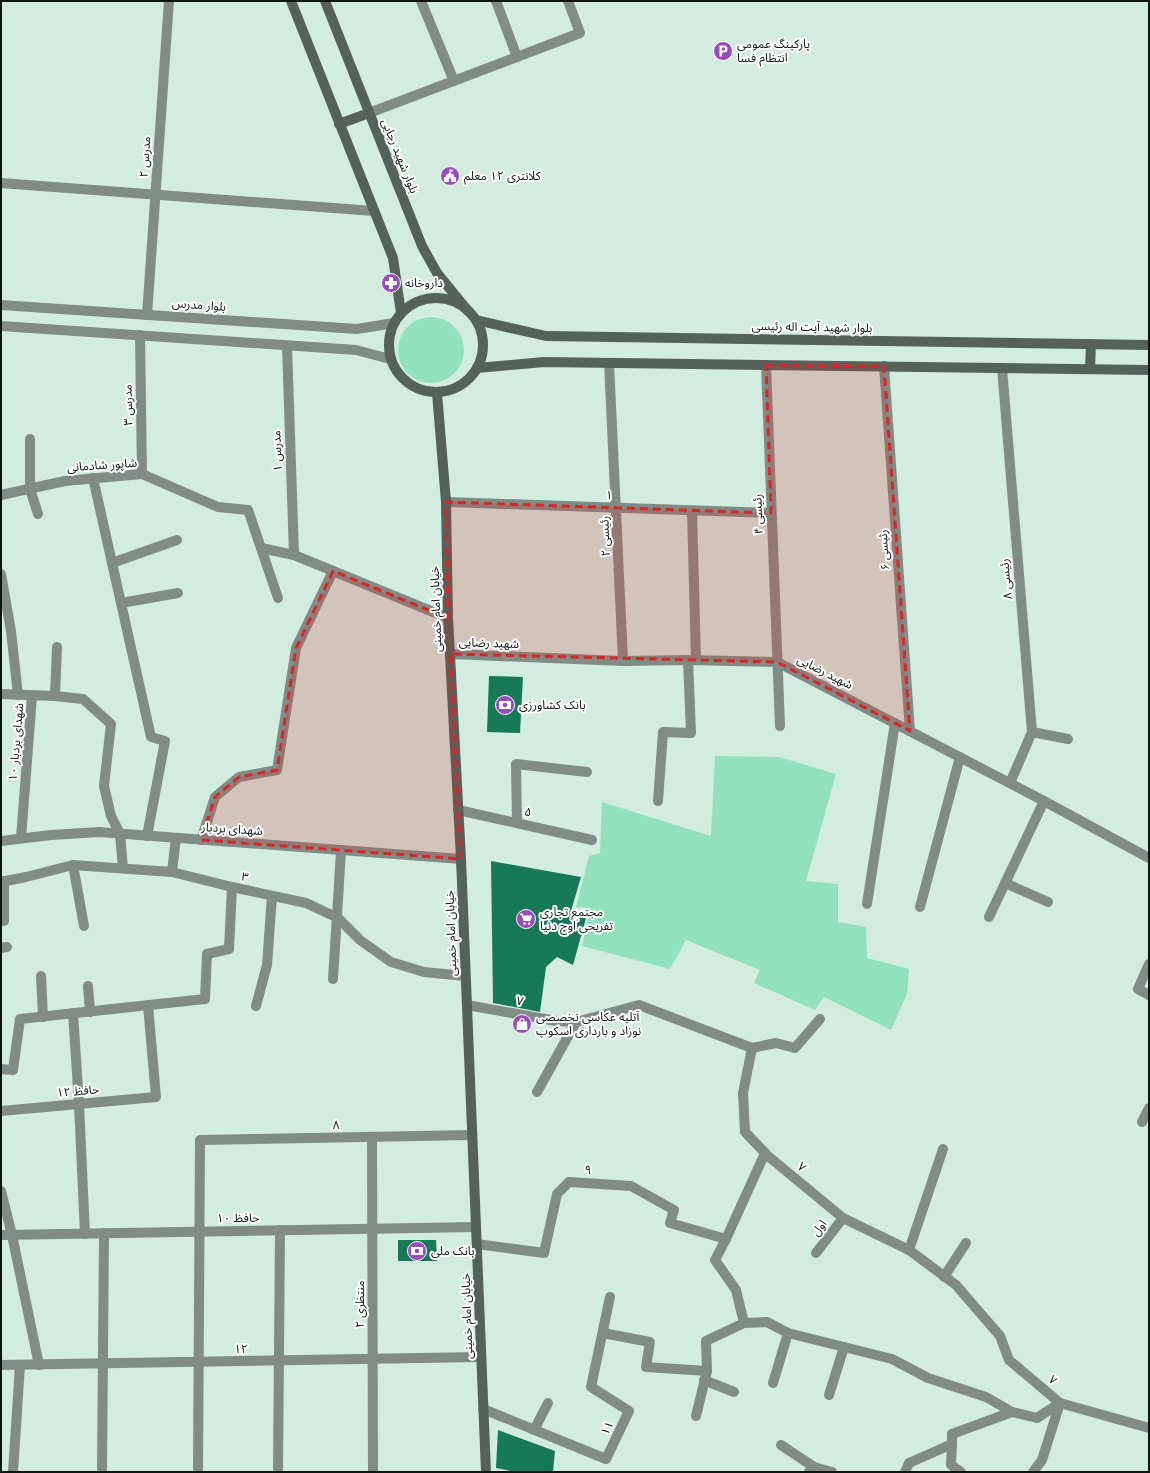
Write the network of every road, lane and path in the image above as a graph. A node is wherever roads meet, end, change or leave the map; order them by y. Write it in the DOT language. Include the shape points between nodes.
graph roads {
  1 [pos="169,1"];
  2 [pos="291,1"];
  3 [pos="325,1"];
  4 [pos="421,1"];
  5 [pos="496,1"];
  6 [pos="568,1"];
  7 [pos="517,57"];
  8 [pos="454,81"];
  9 [pos="369,113"];
  10 [pos="339,124"];
  11 [pos="1,183"];
  12 [pos="155,195"];
  13 [pos="374,212"];
  14 [pos="1,304"];
  15 [pos="468,311"];
  16 [pos="401,313"];
  17 [pos="147,314"];
  18 [pos="476,320"];
  19 [pos="394,323"];
  20 [pos="1,326"];
  21 [pos="140,335"];
  22 [pos="1091,344"];
  23 [pos="1149,345"];
  24 [pos="287,346"];
  25 [pos="390,359"];
  26 [pos="609,363"];
  27 [pos="766,365"];
  28 [pos="884,366"];
  29 [pos="477,368"];
  30 [pos="1002,368"];
  31 [pos="1090,369"];
  32 [pos="1149,370"];
  33 [pos="437,393"];
  34 [pos="30,439"];
  35 [pos="142,474"];
  36 [pos="93,478"];
  37 [pos="30,489"];
  38 [pos="1,496"];
  39 [pos="446,502"];
  40 [pos="616,509"];
  41 [pos="692,511"];
  42 [pos="771,513"];
  43 [pos="38,514"];
  44 [pos="177,540"];
  45 [pos="261,548"];
  46 [pos="294,555"];
  47 [pos="112,563"];
  48 [pos="333,571"];
  49 [pos="1,574"];
  50 [pos="178,593"];
  51 [pos="278,598"];
  52 [pos="121,603"];
  53 [pos="448,618"];
  54 [pos="57,647"];
  55 [pos="451,654"];
  56 [pos="692,660"];
  57 [pos="623,661"];
  58 [pos="777,662"];
  59 [pos="1,694"];
  60 [pos="18,695"];
  61 [pos="32,696"];
  62 [pos="55,696"];
  63 [pos="894,723"];
  64 [pos="780,726"];
  65 [pos="910,731"];
  66 [pos="1032,732"];
  67 [pos="1068,739"];
  68 [pos="960,757"];
  69 [pos="587,772"];
  70 [pos="1010,783"];
  71 [pos="1044,800"];
  72 [pos="658,801"];
  73 [pos="458,810"];
  74 [pos="517,823"];
  75 [pos="120,834"];
  76 [pos="147,836"];
  77 [pos="21,838"];
  78 [pos="176,838"];
  79 [pos="201,840"];
  80 [pos="592,840"];
  81 [pos="1,841"];
  82 [pos="342,851"];
  83 [pos="1149,858"];
  84 [pos="461,859"];
  85 [pos="73,865"];
  86 [pos="124,868"];
  87 [pos="172,872"];
  88 [pos="2,881"];
  89 [pos="1005,883"];
  90 [pos="232,887"];
  91 [pos="272,896"];
  92 [pos="1048,902"];
  93 [pos="866,904"];
  94 [pos="920,907"];
  95 [pos="989,917"];
  96 [pos="338,918"];
  97 [pos="4,921"];
  98 [pos="84,926"];
  99 [pos="1149,964"];
  100 [pos="41,976"];
  101 [pos="465,976"];
  102 [pos="333,979"];
  103 [pos="88,986"];
  104 [pos="1149,995"];
  105 [pos="148,1005"];
  106 [pos="467,1005"];
  107 [pos="256,1006"];
  108 [pos="90,1012"];
  109 [pos="73,1013"];
  110 [pos="43,1017"];
  111 [pos="820,1019"];
  112 [pos="576,1022"];
  113 [pos="752,1048"];
  114 [pos="1,1069"];
  115 [pos="537,1092"];
  116 [pos="79,1104"];
  117 [pos="1149,1108"];
  118 [pos="1,1110"];
  119 [pos="1142,1122"];
  120 [pos="472,1135"];
  121 [pos="372,1137"];
  122 [pos="944,1150"];
  123 [pos="765,1153"];
  124 [pos="1,1191"];
  125 [pos="843,1218"];
  126 [pos="476,1227"];
  127 [pos="372,1228"];
  128 [pos="280,1230"];
  129 [pos="200,1232"];
  130 [pos="104,1233"];
  131 [pos="85,1234"];
  132 [pos="1,1235"];
  133 [pos="12,1235"];
  134 [pos="726,1239"];
  135 [pos="966,1243"];
  136 [pos="477,1244"];
  137 [pos="909,1250"];
  138 [pos="816,1253"];
  139 [pos="944,1277"];
  140 [pos="610,1297"];
  141 [pos="744,1323"];
  142 [pos="603,1333"];
  143 [pos="788,1333"];
  144 [pos="844,1347"];
  145 [pos="481,1357"];
  146 [pos="372,1359"];
  147 [pos="279,1361"];
  148 [pos="199,1362"];
  149 [pos="102,1364"];
  150 [pos="1,1365"];
  151 [pos="20,1365"];
  152 [pos="39,1365"];
  153 [pos="705,1376"];
  154 [pos="773,1383"];
  155 [pos="734,1392"];
  156 [pos="828,1395"];
  157 [pos="548,1403"];
  158 [pos="1060,1403"];
  159 [pos="483,1408"];
  160 [pos="1012,1412"];
  161 [pos="696,1416"];
  162 [pos="1149,1428"];
  163 [pos="534,1430"];
  164 [pos="952,1444"];
  165 [pos="781,1445"];
  166 [pos="812,1470"];
  167 [pos="13,1472"];
  168 [pos="102,1472"];
  169 [pos="198,1472"];
  170 [pos="278,1472"];
  171 [pos="372,1472"];
  172 [pos="486,1472"];
  173 [pos="832,1472"];
  174 [pos="905,1472"];
  175 [pos="961,1472"];
  176 [pos="1034,1472"];
  1 -- 12 [label="street, مدرس ۲"];
  2 -- 10 [label="main road"];
  3 -- 9 [label="main road, بلوار شهید رجایی"];
  4 -- 8 [label="street"];
  5 -- 7 [label="street"];
  6 -- 7 [label="street" via="580,32"];
  7 -- 8 [label="street"];
  8 -- 9 [label="street"];
  9 -- 10 [label="main road"];
  9 -- 15 [label="main road, بلوار شهید رجایی" via="422,246 437,273"];
  10 -- 13 [label="main road"];
  11 -- 12 [label="street"];
  12 -- 13 [label="street"];
  12 -- 17 [label="street, مدرس ۲"];
  13 -- 16 [label="main road" via="392,258"];
  14 -- 17 [label="street, بلوار مدرس"];
  15 -- 16 [label="main road" via="447,299 434,298 422,300"];
  15 -- 18 [label="main road"];
  16 -- 19 [label="main road"];
  17 -- 19 [label="street, بلوار مدرس" via="357,329"];
  18 -- 22 [label="main road, بلوار شهید آیت اله رئیسی" via="546,336"];
  18 -- 29 [label="main road" via="483,344"];
  19 -- 25 [label="main road" via="388,347"];
  20 -- 21 [label="street"];
  21 -- 24 [label="street"];
  21 -- 35 [label="street, مدرس ۳"];
  22 -- 23 [label="main road, بلوار شهید آیت اله رئیسی"];
  22 -- 31 [label="main road"];
  24 -- 25 [label="street" via="356,350"];
  24 -- 46 [label="street, مدرس ۱"];
  25 -- 33 [label="main road" via="408,384 425,392"];
  26 -- 27 [label="main road"];
  26 -- 29 [label="main road" via="544,362"];
  26 -- 40 [label="street, رئیسی ۲"];
  27 -- 28 [label="main road"];
  27 -- 42 [label="street, رئیسی ۴"];
  28 -- 30 [label="main road"];
  28 -- 65 [label="street, رئیسی ۶"];
  29 -- 33 [label="main road" via="461,386"];
  30 -- 31 [label="main road"];
  30 -- 66 [label="street, رئیسی ۸"];
  31 -- 32 [label="main road"];
  33 -- 39 [label="main road, خیابان امام خمینی"];
  34 -- 37 [label="street"];
  35 -- 36 [label="street, شاپور شادمانی"];
  35 -- 45 [label="street, شاپور شادمانی" via="218,507 248,510"];
  36 -- 37 [label="street, شاپور شادمانی"];
  36 -- 47 [label="street"];
  37 -- 38 [label="street, شاپور شادمانی"];
  37 -- 43 [label="street"];
  39 -- 40 [label="street, ۱"];
  39 -- 53 [label="main road, خیابان امام خمینی"];
  40 -- 41 [label="street, ۱"];
  40 -- 57 [label="street, رئیسی ۲"];
  41 -- 42 [label="street, ۱"];
  41 -- 56 [label="street"];
  42 -- 58 [label="street, رئیسی ۴"];
  44 -- 47 [label="street"];
  45 -- 46 [label="street"];
  45 -- 51 [label="street"];
  46 -- 48 [label="street"];
  47 -- 52 [label="street"];
  48 -- 53 [label="street"];
  48 -- 79 [label="street" via="296,648 277,770 239,777 215,798"];
  49 -- 60 [label="street" via="12,631"];
  50 -- 52 [label="street"];
  52 -- 76 [label="street" via="151,737 165,741"];
  53 -- 55 [label="main road, خیابان امام خمینی"];
  54 -- 62 [label="street"];
  55 -- 57 [label="street, شهید رضایی"];
  55 -- 73 [label="main road, خیابان امام خمینی"];
  56 -- 57 [label="street, شهید رضایی"];
  56 -- 58 [label="street, شهید رضایی"];
  56 -- 72 [label="street" via="691,733 663,732"];
  58 -- 63 [label="street, شهید رضایی"];
  58 -- 64 [label="street, رئیسی ۴"];
  59 -- 60 [label="street"];
  60 -- 61 [label="street"];
  61 -- 62 [label="street"];
  61 -- 77 [label="street, شهدای بردبار ۱۰"];
  62 -- 75 [label="street" via="83,699 111,724 104,786 111,816"];
  63 -- 65 [label="street, شهید رضایی"];
  63 -- 93 [label="street"];
  65 -- 68 [label="street, شهید رضایی"];
  66 -- 67 [label="street"];
  66 -- 70 [label="street, رئیسی ۸"];
  68 -- 70 [label="street, شهید رضایی"];
  68 -- 94 [label="street"];
  69 -- 74 [label="street" via="516,764"];
  70 -- 71 [label="street, شهید رضایی"];
  71 -- 83 [label="street, شهید رضایی"];
  71 -- 89 [label="street"];
  73 -- 74 [label="street, ۵"];
  73 -- 84 [label="main road, خیابان امام خمینی"];
  74 -- 80 [label="street, ۵"];
  75 -- 76 [label="street, شهدای بردبار"];
  75 -- 77 [label="street, شهدای بردبار" via="99,832"];
  75 -- 86 [label="street"];
  76 -- 78 [label="street, شهدای بردبار"];
  77 -- 81 [label="street, شهدای بردبار"];
  78 -- 79 [label="street, شهدای بردبار"];
  78 -- 87 [label="street"];
  79 -- 82 [label="street, شهدای بردبار"];
  82 -- 84 [label="street, شهدای بردبار"];
  82 -- 96 [label="street"];
  84 -- 101 [label="main road, خیابان امام خمینی"];
  85 -- 86 [label="street, ۳"];
  85 -- 88 [label="street, ۳"];
  85 -- 98 [label="street"];
  86 -- 87 [label="street, ۳"];
  87 -- 90 [label="street, ۳"];
  88 -- 97 [label="street"];
  89 -- 92 [label="street"];
  89 -- 95 [label="street"];
  90 -- 91 [label="street, ۳"];
  90 -- 105 [label="street" via="229,949 207,954 205,999"];
  91 -- 96 [label="street, ۳" via="306,903"];
  91 -- 107 [label="street" via="267,965"];
  96 -- 101 [label="street, ۳" via="360,940 391,962 424,972"];
  96 -- 102 [label="street"];
  99 -- 104 [label="street" via="1138,989"];
  100 -- 110 [label="street"];
  101 -- 106 [label="main road, خیابان امام خمینی"];
  103 -- 108 [label="street"];
  105 -- 108 [label="street"];
  105 -- 116 [label="street, حافظ ۱۲" via="156,1097"];
  106 -- 112 [label="street, ۷" via="556,1021"];
  106 -- 120 [label="main road, خیابان امام خمینی"];
  108 -- 109 [label="street"];
  109 -- 110 [label="street"];
  109 -- 116 [label="street"];
  110 -- 114 [label="street" via="20,1019 13,1070"];
  111 -- 113 [label="street" via="795,1048 776,1043"];
  112 -- 113 [label="street, ۷" via="639,1005"];
  112 -- 115 [label="street"];
  113 -- 123 [label="street, ۷" via="743,1093 745,1132"];
  116 -- 118 [label="street, حافظ ۱۲"];
  116 -- 131 [label="street"];
  117 -- 119 [label="street"];
  120 -- 121 [label="street, ۸"];
  120 -- 126 [label="main road, خیابان امام خمینی"];
  121 -- 127 [label="street, منتظری ۲"];
  121 -- 129 [label="street, ۸" via="200,1140"];
  122 -- 137 [label="street"];
  123 -- 125 [label="street, ۷"];
  123 -- 134 [label="street"];
  124 -- 133 [label="street"];
  125 -- 137 [label="street, ۷"];
  125 -- 138 [label="street, اول"];
  126 -- 127 [label="street, حافظ ۱۰"];
  126 -- 136 [label="main road, خیابان امام خمینی"];
  127 -- 128 [label="street, حافظ ۱۰"];
  127 -- 146 [label="street, منتظری ۲"];
  128 -- 129 [label="street, حافظ ۱۰"];
  128 -- 147 [label="street"];
  129 -- 130 [label="street, حافظ ۱۰"];
  129 -- 148 [label="street"];
  130 -- 131 [label="street, حافظ ۱۰"];
  130 -- 149 [label="street"];
  131 -- 133 [label="street, حافظ ۱۰"];
  132 -- 133 [label="street, حافظ ۱۰"];
  133 -- 152 [label="street"];
  134 -- 136 [label="street, ۹" via="670,1222 674,1210 631,1186 569,1182 557,1194 544,1253"];
  134 -- 141 [label="street" via="715,1260 736,1290"];
  135 -- 139 [label="street"];
  136 -- 145 [label="main road, خیابان امام خمینی"];
  137 -- 139 [label="street, ۷"];
  139 -- 158 [label="street, ۷" via="956,1285 1000,1336 1009,1360"];
  140 -- 142 [label="street, ۱۱"];
  141 -- 143 [label="street" via="767,1322"];
  141 -- 153 [label="street" via="706,1341"];
  142 -- 153 [label="street" via="650,1342 646,1367"];
  142 -- 163 [label="street, ۱۱" via="591,1387 629,1411 606,1459"];
  143 -- 144 [label="street"];
  143 -- 154 [label="street"];
  144 -- 156 [label="street"];
  144 -- 160 [label="street" via="892,1359 928,1378 986,1397"];
  145 -- 146 [label="street, ۱۲"];
  145 -- 159 [label="main road, خیابان امام خمینی"];
  146 -- 147 [label="street, ۱۲"];
  146 -- 171 [label="street, منتظری ۲"];
  147 -- 148 [label="street, ۱۲"];
  147 -- 170 [label="street"];
  148 -- 149 [label="street, ۱۲"];
  148 -- 169 [label="street"];
  149 -- 152 [label="street, ۱۲"];
  149 -- 168 [label="street"];
  150 -- 151 [label="street, ۱۲"];
  151 -- 152 [label="street, ۱۲"];
  151 -- 167 [label="street"];
  153 -- 155 [label="street"];
  153 -- 161 [label="street"];
  157 -- 163 [label="street"];
  158 -- 160 [label="street" via="1037,1418"];
  158 -- 162 [label="street, ۷"];
  158 -- 176 [label="street" via="1042,1460"];
  159 -- 163 [label="street, ۱۱"];
  159 -- 172 [label="main road, خیابان امام خمینی"];
  160 -- 164 [label="street" via="952,1434"];
  164 -- 174 [label="street" via="909,1463"];
  164 -- 175 [label="street" via="951,1465"];
  165 -- 166 [label="street"];
  166 -- 173 [label="street"];
}
